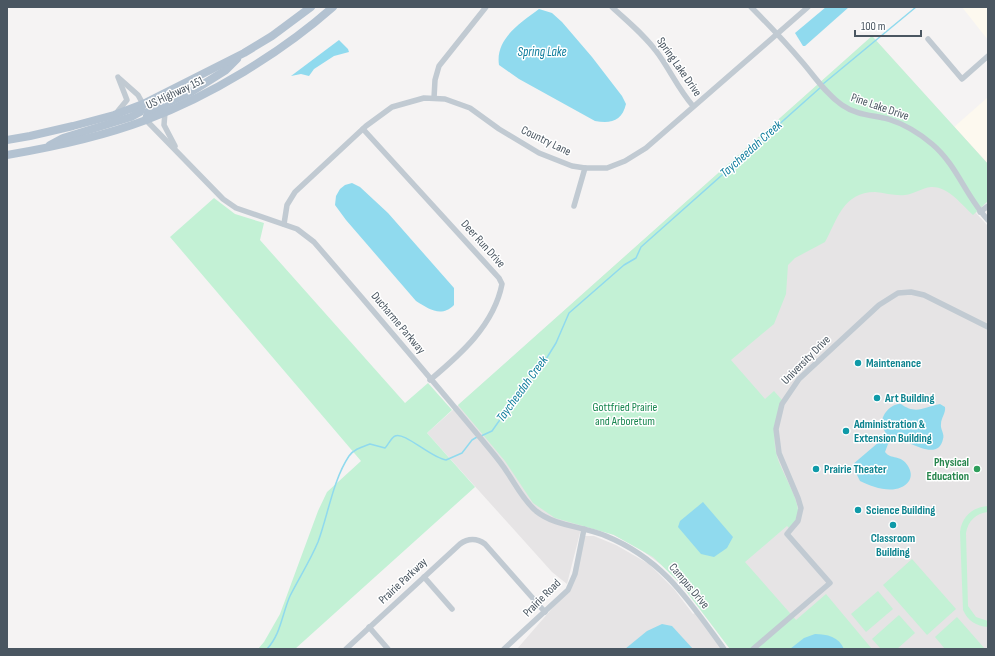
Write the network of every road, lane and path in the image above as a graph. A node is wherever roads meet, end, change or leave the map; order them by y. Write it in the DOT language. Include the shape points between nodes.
graph roads {
  1 [pos="311,7"];
  2 [pos="333,7"];
  3 [pos="486,7"];
  4 [pos="612,7"];
  5 [pos="751,7"];
  6 [pos="808,7"];
  7 [pos="778,33"];
  8 [pos="928,39"];
  9 [pos="244,53"];
  10 [pos="988,56"];
  11 [pos="434,98"];
  12 [pos="143,104"];
  13 [pos="693,106"];
  14 [pos="165,112"];
  15 [pos="114,115"];
  16 [pos="146,120"];
  17 [pos="363,129"];
  18 [pos="7,140"];
  19 [pos="42,149"];
  20 [pos="177,150"];
  21 [pos="7,155"];
  22 [pos="585,168"];
  23 [pos="574,206"];
  24 [pos="988,206"];
  25 [pos="980,212"];
  26 [pos="988,220"];
  27 [pos="284,224"];
  28 [pos="988,326"];
  29 [pos="430,380"];
  30 [pos="584,528"];
  31 [pos="424,577"];
  32 [pos="452,609"];
  33 [pos="545,612"];
  34 [pos="369,627"];
  35 [pos="346,649"];
  36 [pos="388,649"];
  37 [pos="504,649"];
  38 [pos="724,649"];
  39 [pos="753,649"];
  1 -- 9 [label="main road, US Highway 151"];
  2 -- 14 [label="main road, US Highway 151" via="276,51 245,71"];
  3 -- 11 [label="street" via="439,66"];
  4 -- 13 [label="street, Spring Lake Drive" via="641,32 659,54"];
  5 -- 7 [label="street, Pine Lake Drive"];
  6 -- 7 [label="street, Country Lane"];
  7 -- 13 [label="street, Country Lane"];
  7 -- 25 [label="street, Pine Lake Drive" via="818,82 846,108 900,124 928,141 951,165"];
  8 -- 10 [label="street" via="962,78"];
  9 -- 12 [label="main road, US Highway 151"];
  9 -- 16 [label="main road" via="226,70 191,92 148,112"];
  11 -- 17 [label="street, Country Lane" via="424,98 392,107"];
  11 -- 22 [label="street, Country Lane" via="470,108 498,129 539,153 572,166"];
  12 -- 15 [label="main road, US Highway 151"];
  12 -- 15 [label="street" via="138,95 118,77 127,100"];
  12 -- 19 [label="main road" via="137,114 63,138"];
  13 -- 22 [label="street, Country Lane" via="646,148 625,161 607,168"];
  14 -- 16 [label="main road, US Highway 151"];
  14 -- 20 [label="street, Ducharme Parkway" via="164,125"];
  15 -- 18 [label="main road, US Highway 151"];
  16 -- 19 [label="main road, US Highway 151"];
  16 -- 20 [label="street, Ducharme Parkway"];
  17 -- 27 [label="street, Country Lane" via="296,192 287,205"];
  17 -- 29 [label="street, Deer Run Drive" via="451,224 502,284 487,321 458,356"];
  19 -- 21 [label="main road, US Highway 151"];
  20 -- 27 [label="street, Ducharme Parkway" via="230,204"];
  22 -- 23 [label="street"];
  24 -- 25 [label="street"];
  25 -- 26 [label="street"];
  27 -- 29 [label="street, Ducharme Parkway" via="297,229 314,242"];
  28 -- 39 [label="street, University Drive" via="924,295 898,293 879,305 792,388 780,408 776,429 779,453 801,508 798,522 787,534 830,583"];
  29 -- 30 [label="street, Ducharme Parkway" via="483,440 524,499 535,510 553,521"];
  30 -- 33 [label="street, Prairie Road" via="571,584 566,593"];
  30 -- 38 [label="street, Campus Drive" via="629,547 663,570 681,590"];
  31 -- 32 [label="street"];
  31 -- 33 [label="street, Prairie Parkway" via="462,542 470,539 479,540"];
  31 -- 34 [label="street, Prairie Parkway"];
  33 -- 37 [label="street, Prairie Road"];
  34 -- 35 [label="street, Prairie Parkway"];
  34 -- 36 [label="street"];
}
